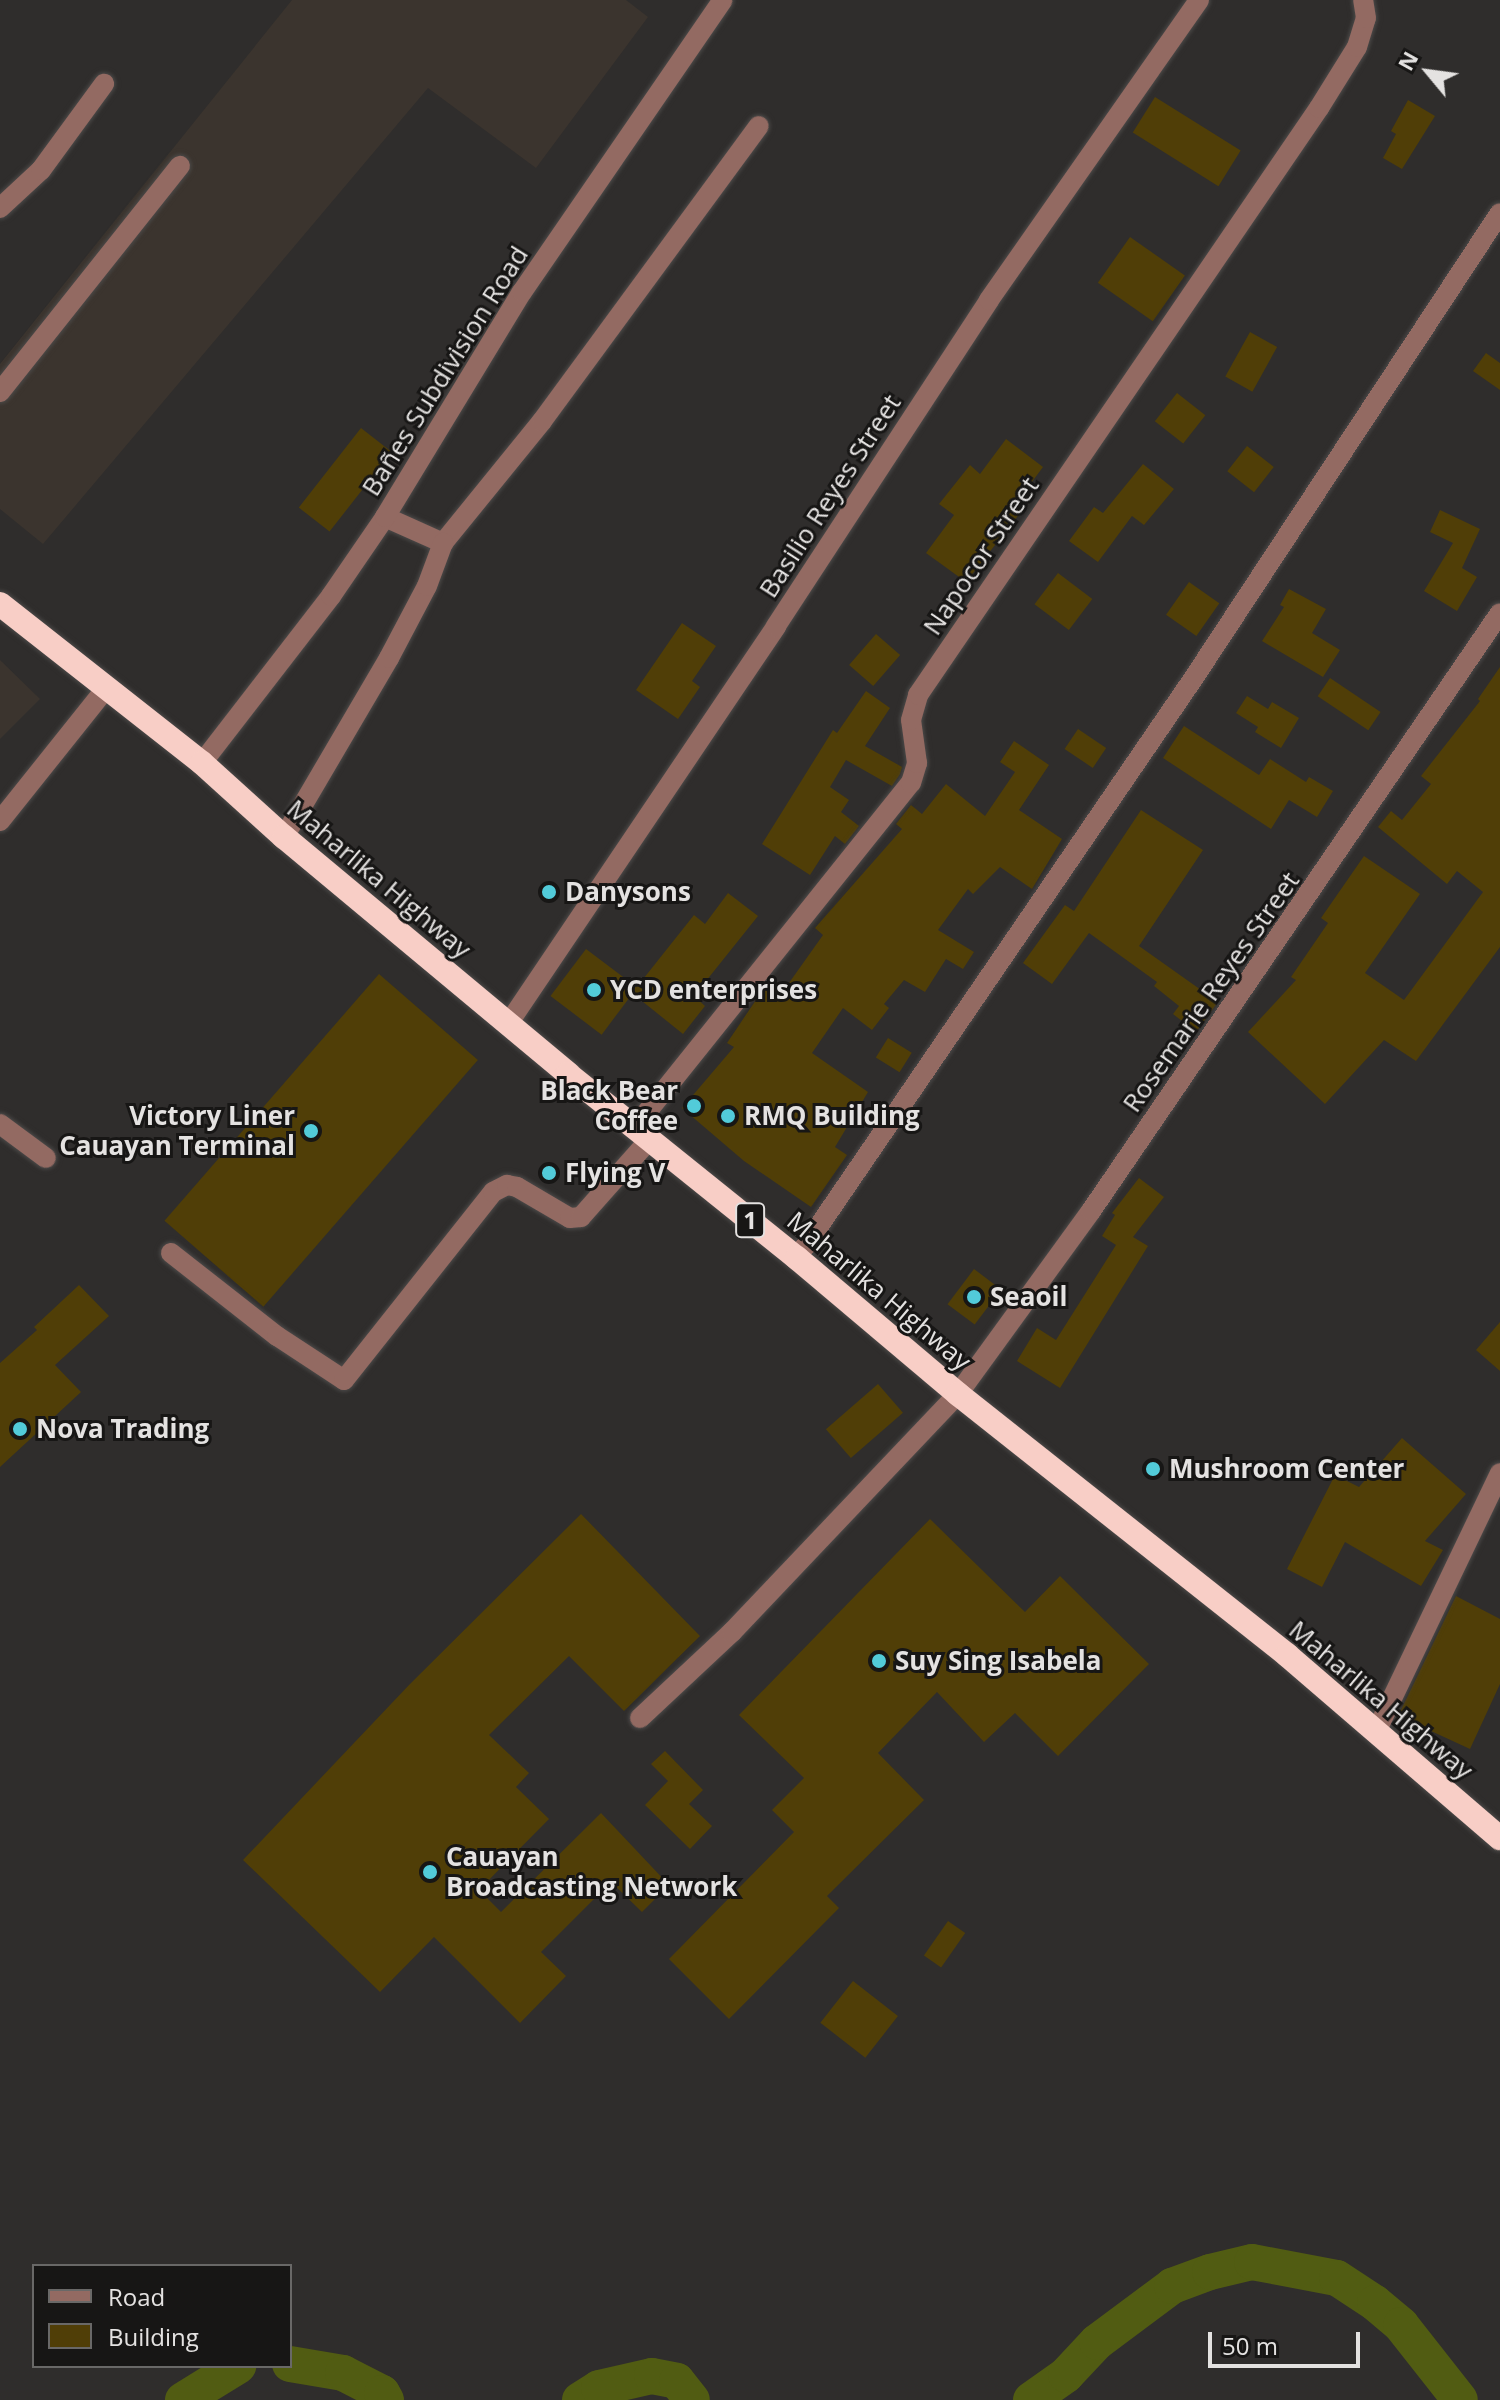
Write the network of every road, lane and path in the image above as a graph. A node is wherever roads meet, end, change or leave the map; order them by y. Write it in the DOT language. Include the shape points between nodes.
graph roads {
  1 [pos="723,0"];
  2 [pos="1199,0"];
  3 [pos="1363,0"];
  4 [pos="104,84"];
  5 [pos="759,126"];
  6 [pos="180,166"];
  7 [pos="0,208"];
  8 [pos="1500,213"];
  9 [pos="0,392"];
  10 [pos="385,517"];
  11 [pos="443,543"];
  12 [pos="0,604"];
  13 [pos="1500,613"];
  14 [pos="106,688"];
  15 [pos="202,763"];
  16 [pos="0,821"];
  17 [pos="284,837"];
  18 [pos="508,1024"];
  19 [pos="0,1124"];
  20 [pos="642,1133"];
  21 [pos="46,1158"];
  22 [pos="171,1253"];
  23 [pos="797,1258"];
  24 [pos="958,1394"];
  25 [pos="1500,1473"];
  26 [pos="640,1718"];
  27 [pos="1376,1732"];
  28 [pos="1500,1838"];
  1 -- 10 [label="street, Bañes Subdivision Road" via="522,292"];
  2 -- 18 [label="street, Basilio Reyes Street" via="989,300"];
  3 -- 20 [label="street, Napocor Street" via="1366,18 1357,47 1319,108 918,695 911,720 917,763 911,783"];
  4 -- 7 [label="street" via="41,170"];
  5 -- 11 [label="street" via="569,386"];
  6 -- 9 [label="street"];
  8 -- 23 [label="street" via="1178,701"];
  10 -- 11 [label="street"];
  10 -- 15 [label="street, Bañes Subdivision Road"];
  11 -- 17 [label="street" via="389,658"];
  12 -- 14 [label="highway, Maharlika Highway / 1"];
  13 -- 24 [label="street, Rosemarie Reyes Street" via="1091,1211"];
  14 -- 15 [label="highway, Maharlika Highway / 1"];
  14 -- 16 [label="street"];
  15 -- 17 [label="highway, Maharlika Highway / 1"];
  17 -- 18 [label="highway, Maharlika Highway / 1"];
  18 -- 20 [label="highway, Maharlika Highway / 1"];
  19 -- 21 [label="street"];
  20 -- 22 [label="street, Napocor Street" via="581,1217 570,1218 517,1187 493,1192 344,1380 277,1336"];
  20 -- 23 [label="highway, Maharlika Highway / 1"];
  23 -- 24 [label="highway, Maharlika Highway / 1"];
  24 -- 26 [label="street, Rosemarie Reyes Street" via="732,1632"];
  24 -- 27 [label="highway, Maharlika Highway / 1"];
  25 -- 27 [label="street"];
  27 -- 28 [label="highway, Maharlika Highway / 1"];
}
